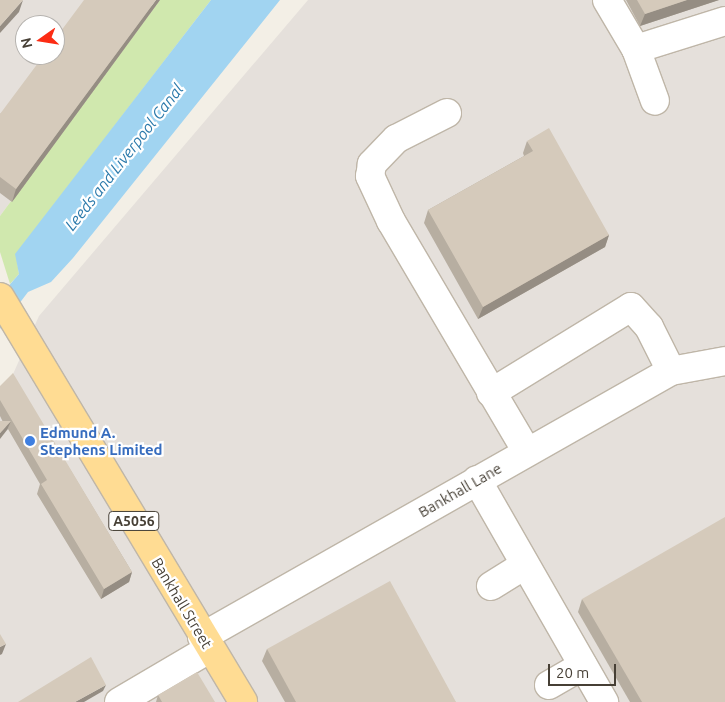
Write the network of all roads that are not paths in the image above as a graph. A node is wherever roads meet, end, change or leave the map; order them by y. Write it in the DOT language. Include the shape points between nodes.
graph roads {
  1 [pos="607,0"];
  2 [pos="725,21"];
  3 [pos="636,49"];
  4 [pos="655,101"];
  5 [pos="447,113"];
  6 [pos="0,297"];
  7 [pos="725,361"];
  8 [pos="671,371"];
  9 [pos="491,393"];
  10 [pos="527,452"];
  11 [pos="477,480"];
  12 [pos="526,565"];
  13 [pos="491,586"];
  14 [pos="206,643"];
  15 [pos="583,665"];
  16 [pos="549,685"];
  17 [pos="119,702"];
  18 [pos="243,702"];
  19 [pos="604,702"];
  1 -- 3 [label="street"];
  2 -- 3 [label="street"];
  3 -- 4 [label="street"];
  5 -- 9 [label="street" via="396,139 372,164 370,176"];
  6 -- 14 [label="main road, Bankhall Street / A5056"];
  7 -- 8 [label="street, Bankhall Lane"];
  8 -- 9 [label="street" via="650,327 631,307"];
  8 -- 10 [label="street, Bankhall Lane"];
  9 -- 10 [label="street"];
  10 -- 11 [label="street, Bankhall Lane"];
  11 -- 12 [label="street"];
  11 -- 14 [label="street, Bankhall Lane"];
  12 -- 13 [label="street"];
  12 -- 15 [label="street"];
  14 -- 17 [label="street, Bankhall Lane"];
  14 -- 18 [label="main road, Bankhall Street / A5056"];
  15 -- 16 [label="street"];
  15 -- 19 [label="street"];
}
